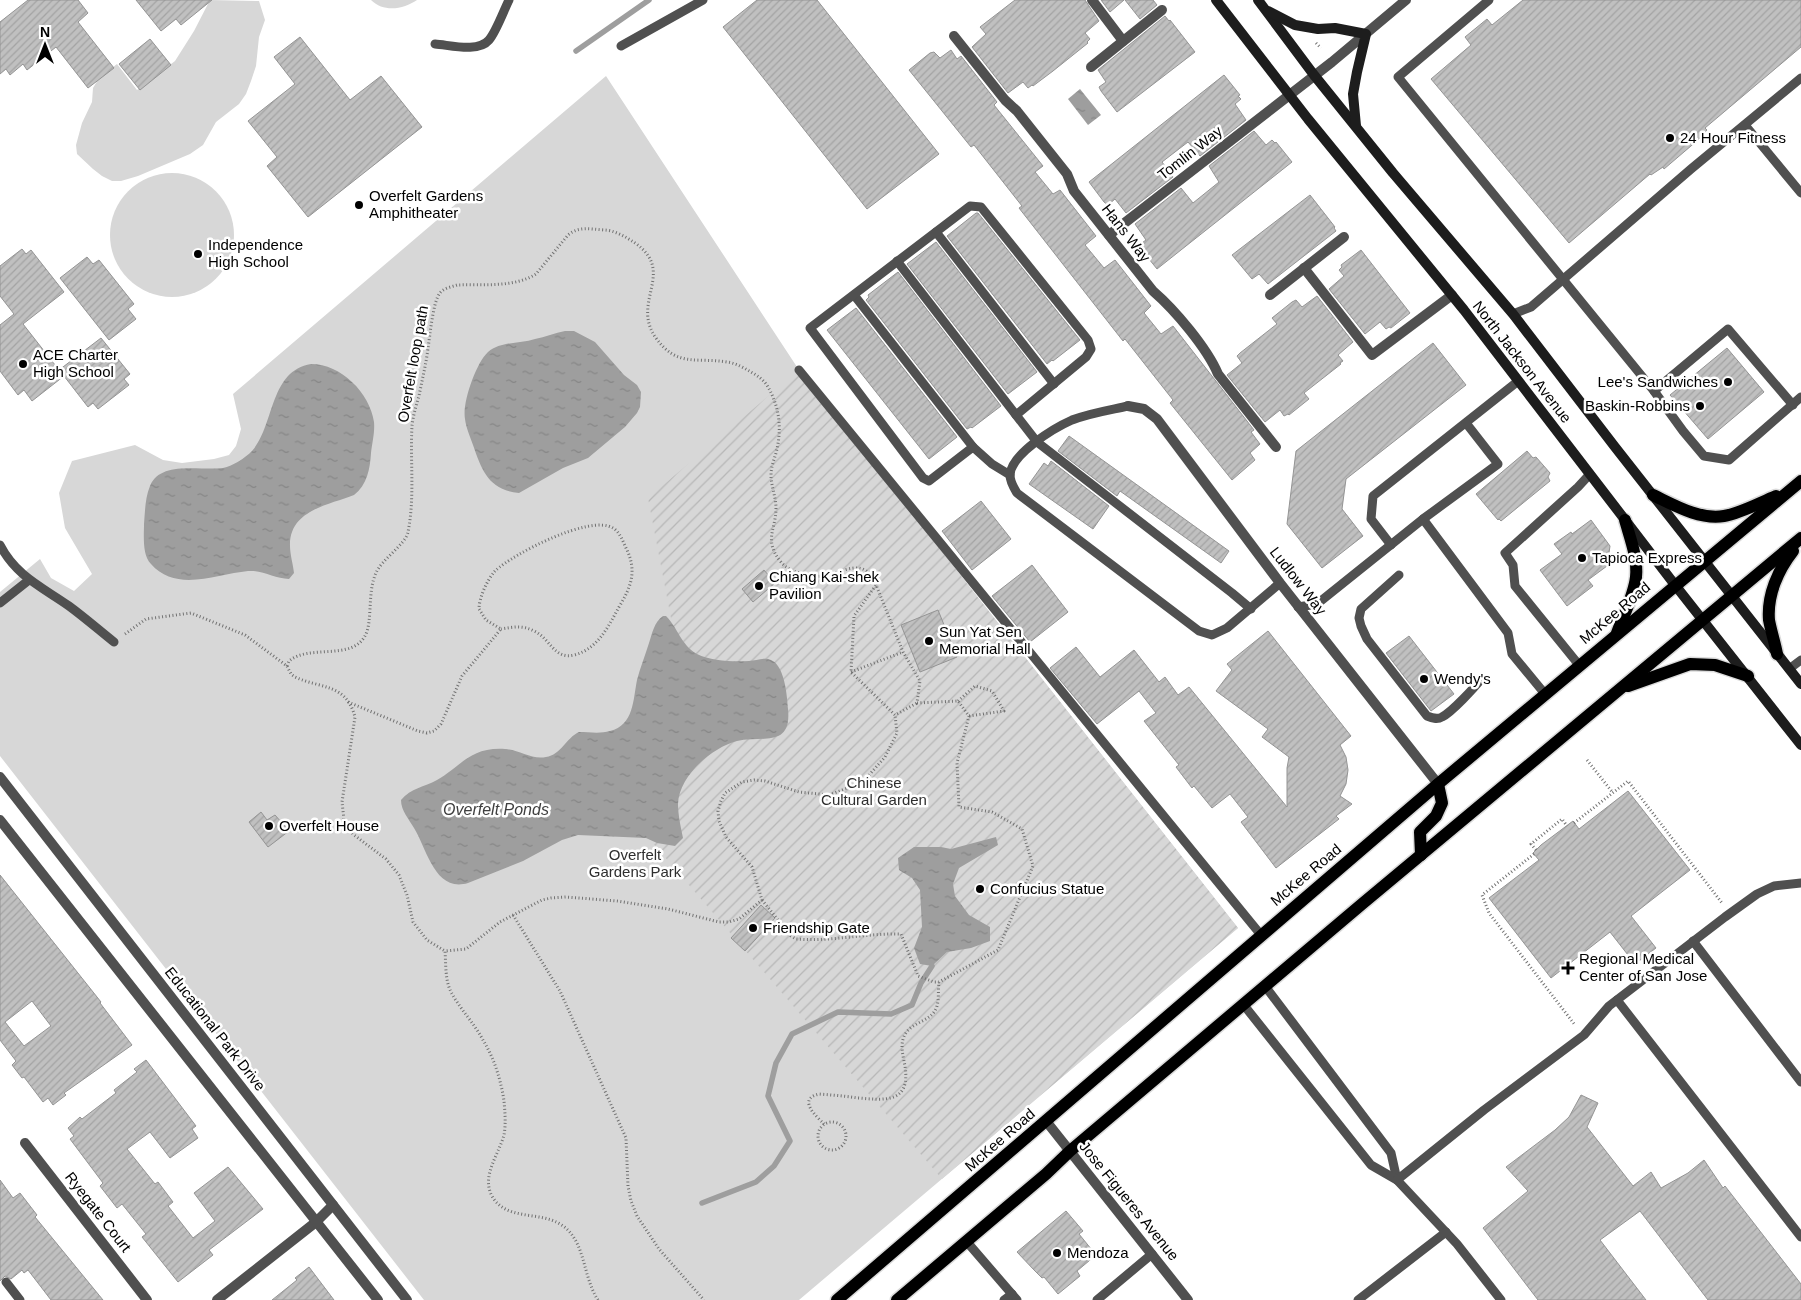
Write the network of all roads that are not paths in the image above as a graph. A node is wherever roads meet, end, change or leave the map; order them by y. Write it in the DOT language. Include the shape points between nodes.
graph roads {
  1 [pos="508,0"];
  2 [pos="703,0"];
  3 [pos="1092,0"];
  4 [pos="1216,0"];
  5 [pos="1258,0"];
  6 [pos="1406,0"];
  7 [pos="1489,0"];
  8 [pos="1162,10"];
  9 [pos="1266,10"];
  10 [pos="1366,34"];
  11 [pos="954,36"];
  12 [pos="1123,41"];
  13 [pos="435,44"];
  14 [pos="621,46"];
  15 [pos="1091,66"];
  16 [pos="1314,75"];
  17 [pos="1801,78"];
  18 [pos="1289,94"];
  19 [pos="1745,125"];
  20 [pos="1356,127"];
  21 [pos="1801,193"];
  22 [pos="936,232"];
  23 [pos="1109,235"];
  24 [pos="1344,237"];
  25 [pos="897,261"];
  26 [pos="1304,268"];
  27 [pos="1562,280"];
  28 [pos="854,294"];
  29 [pos="1270,294"];
  30 [pos="1452,295"];
  31 [pos="1513,314"];
  32 [pos="799,370"];
  33 [pos="1518,382"];
  34 [pos="1054,384"];
  35 [pos="1654,391"];
  36 [pos="1801,397"];
  37 [pos="1793,405"];
  38 [pos="1128,406"];
  39 [pos="1016,415"];
  40 [pos="1466,423"];
  41 [pos="1037,442"];
  42 [pos="973,447"];
  43 [pos="1276,447"];
  44 [pos="1590,474"];
  45 [pos="1010,475"];
  46 [pos="1801,480"];
  47 [pos="1790,490"];
  48 [pos="1653,495"];
  49 [pos="1423,519"];
  50 [pos="1625,520"];
  51 [pos="1801,540"];
  52 [pos="0,545"];
  53 [pos="1392,545"];
  54 [pos="1704,560"];
  55 [pos="1399,575"];
  56 [pos="29,580"];
  57 [pos="1280,583"];
  58 [pos="1675,585"];
  59 [pos="1732,595"];
  60 [pos="0,603"];
  61 [pos="1298,606"];
  62 [pos="1251,609"];
  63 [pos="1703,619"];
  64 [pos="1616,635"];
  65 [pos="114,642"];
  66 [pos="1778,654"];
  67 [pos="1801,660"];
  68 [pos="1578,665"];
  69 [pos="1790,669"];
  70 [pos="1748,676"];
  71 [pos="1482,678"];
  72 [pos="1801,684"];
  73 [pos="1621,688"];
  74 [pos="1545,694"];
  75 [pos="1801,745"];
  76 [pos="0,777"];
  77 [pos="1438,784"];
  78 [pos="0,820"];
  79 [pos="1421,855"];
  80 [pos="1801,883"];
  81 [pos="1262,935"];
  82 [pos="1693,941"];
  83 [pos="1265,986"];
  84 [pos="1617,1000"];
  85 [pos="1243,1004"];
  86 [pos="1801,1082"];
  87 [pos="1046,1121"];
  88 [pos="25,1143"];
  89 [pos="1070,1151"];
  90 [pos="1398,1180"];
  91 [pos="333,1205"];
  92 [pos="316,1222"];
  93 [pos="1446,1232"];
  94 [pos="1801,1237"];
  95 [pos="967,1242"];
  96 [pos="1152,1254"];
  97 [pos="6,1282"];
  98 [pos="1015,1297"];
  99 [pos="20,1300"];
  100 [pos="147,1300"];
  101 [pos="217,1300"];
  102 [pos="378,1300"];
  103 [pos="407,1300"];
  104 [pos="837,1300"];
  105 [pos="897,1300"];
  106 [pos="1004,1300"];
  107 [pos="1097,1300"];
  108 [pos="1188,1300"];
  109 [pos="1358,1300"];
  110 [pos="1501,1300"];
  1 -- 13 [label="lane" via="489,40 480,46"];
  2 -- 14 [label="lane"];
  3 -- 12 [label="street"];
  4 -- 18 [label="main road, North Jackson Avenue"];
  5 -- 9 [label="main road, North Jackson Avenue"];
  6 -- 10 [label="street, Tomlin Way"];
  7 -- 27 [label="lane" via="1398,77"];
  8 -- 12 [label="street"];
  9 -- 10 [label="main road" via="1296,25"];
  9 -- 16 [label="main road, North Jackson Avenue"];
  10 -- 16 [label="street, Tomlin Way"];
  10 -- 20 [label="main road" via="1353,94"];
  11 -- 23 [label="street, Hans Way" via="1017,111"];
  12 -- 15 [label="street"];
  16 -- 18 [label="street, Tomlin Way"];
  16 -- 20 [label="main road, North Jackson Avenue"];
  17 -- 19 [label="lane"];
  18 -- 23 [label="street, Tomlin Way"];
  18 -- 30 [label="main road, North Jackson Avenue"];
  19 -- 21 [label="lane"];
  19 -- 27 [label="lane"];
  20 -- 31 [label="main road, North Jackson Avenue"];
  22 -- 25 [label="lane"];
  22 -- 34 [label="lane"];
  22 -- 34 [label="lane" via="970,206 981,207 1088,340 1090,349 1086,357"];
  23 -- 43 [label="street, Hans Way" via="1213,360 1218,374"];
  24 -- 26 [label="street"];
  25 -- 28 [label="lane"];
  25 -- 39 [label="lane"];
  26 -- 29 [label="street"];
  26 -- 30 [label="street" via="1372,355"];
  27 -- 31 [label="lane" via="1531,306"];
  27 -- 35 [label="lane"];
  28 -- 42 [label="lane"];
  28 -- 42 [label="lane" via="810,328 923,478 929,480"];
  30 -- 33 [label="main road, North Jackson Avenue"];
  31 -- 48 [label="main road, North Jackson Avenue"];
  32 -- 81 [label="lane"];
  33 -- 40 [label="lane"];
  33 -- 44 [label="main road, North Jackson Avenue"];
  34 -- 39 [label="lane"];
  35 -- 37 [label="lane" via="1704,456 1729,460"];
  35 -- 37 [label="lane" via="1728,329"];
  36 -- 37 [label="lane"];
  38 -- 41 [label="lane" via="1056,427"];
  38 -- 57 [label="street, Ludlow Way" via="1144,409 1157,419"];
  39 -- 41 [label="lane"];
  40 -- 49 [label="lane" via="1498,464"];
  40 -- 53 [label="lane" via="1373,496 1371,519"];
  41 -- 45 [label="lane" via="1026,450"];
  41 -- 62 [label="lane"];
  42 -- 45 [label="lane"];
  44 -- 50 [label="main road, North Jackson Avenue"];
  44 -- 68 [label="lane" via="1505,553 1513,564 1515,586"];
  45 -- 62 [label="lane" via="1017,493 1199,630 1212,635 1228,628"];
  46 -- 47 [label="main road, McKee Road"];
  47 -- 48 [label="main road" via="1723,516 1700,515"];
  47 -- 54 [label="main road, McKee Road"];
  48 -- 54 [label="main road, North Jackson Avenue"];
  49 -- 53 [label="lane"];
  49 -- 74 [label="lane" via="1508,633 1512,654"];
  50 -- 58 [label="main road, North Jackson Avenue"];
  50 -- 64 [label="main road" via="1636,562 1636,578"];
  51 -- 59 [label="main road"];
  51 -- 66 [label="main road" via="1784,563 1772,589 1769,620"];
  52 -- 56 [label="lane"];
  53 -- 61 [label="lane" via="1317,604"];
  54 -- 58 [label="main road, McKee Road"];
  54 -- 59 [label="main road, North Jackson Avenue"];
  55 -- 71 [label="lane" via="1361,609 1359,618 1367,639 1427,716 1434,719 1442,717"];
  56 -- 60 [label="lane"];
  56 -- 65 [label="lane" via="69,606"];
  57 -- 61 [label="street, Ludlow Way"];
  57 -- 62 [label="lane"];
  58 -- 63 [label="main road, North Jackson Avenue"];
  58 -- 64 [label="main road, McKee Road"];
  59 -- 63 [label="main road"];
  59 -- 66 [label="main road, North Jackson Avenue"];
  61 -- 77 [label="street, Ludlow Way"];
  63 -- 70 [label="main road, North Jackson Avenue"];
  63 -- 73 [label="main road"];
  64 -- 68 [label="main road, McKee Road"];
  66 -- 69 [label="main road, North Jackson Avenue"];
  67 -- 69 [label="lane"];
  68 -- 74 [label="main road, McKee Road"];
  69 -- 72 [label="main road, North Jackson Avenue"];
  70 -- 73 [label="main road" via="1714,665 1690,664"];
  70 -- 75 [label="main road, North Jackson Avenue"];
  73 -- 79 [label="main road"];
  74 -- 77 [label="main road, McKee Road"];
  76 -- 91 [label="street, Educational Park Drive"];
  77 -- 79 [label="main road" via="1442,803 1436,816 1420,832"];
  77 -- 81 [label="main road, McKee Road"];
  78 -- 92 [label="street"];
  79 -- 83 [label="main road"];
  80 -- 82 [label="lane" via="1774,886 1757,894"];
  81 -- 87 [label="main road, McKee Road"];
  82 -- 84 [label="lane"];
  82 -- 86 [label="lane"];
  83 -- 85 [label="main road"];
  83 -- 90 [label="lane" via="1390,1153"];
  84 -- 90 [label="lane" via="1584,1035"];
  84 -- 94 [label="lane"];
  85 -- 89 [label="main road"];
  85 -- 90 [label="lane" via="1371,1165"];
  87 -- 89 [label="street, Jose Figueres Avenue"];
  87 -- 104 [label="main road, McKee Road"];
  88 -- 100 [label="street, Ryegate Court"];
  89 -- 95 [label="main road"];
  89 -- 96 [label="street, Jose Figueres Avenue"];
  90 -- 93 [label="lane"];
  91 -- 92 [label="street"];
  91 -- 103 [label="street, Educational Park Drive"];
  92 -- 101 [label="street"];
  92 -- 102 [label="street"];
  93 -- 109 [label="lane"];
  93 -- 110 [label="lane"];
  95 -- 98 [label="lane"];
  95 -- 105 [label="main road"];
  96 -- 107 [label="lane"];
  96 -- 108 [label="street, Jose Figueres Avenue"];
  97 -- 99 [label="lane"];
  98 -- 106 [label="lane"];
}
